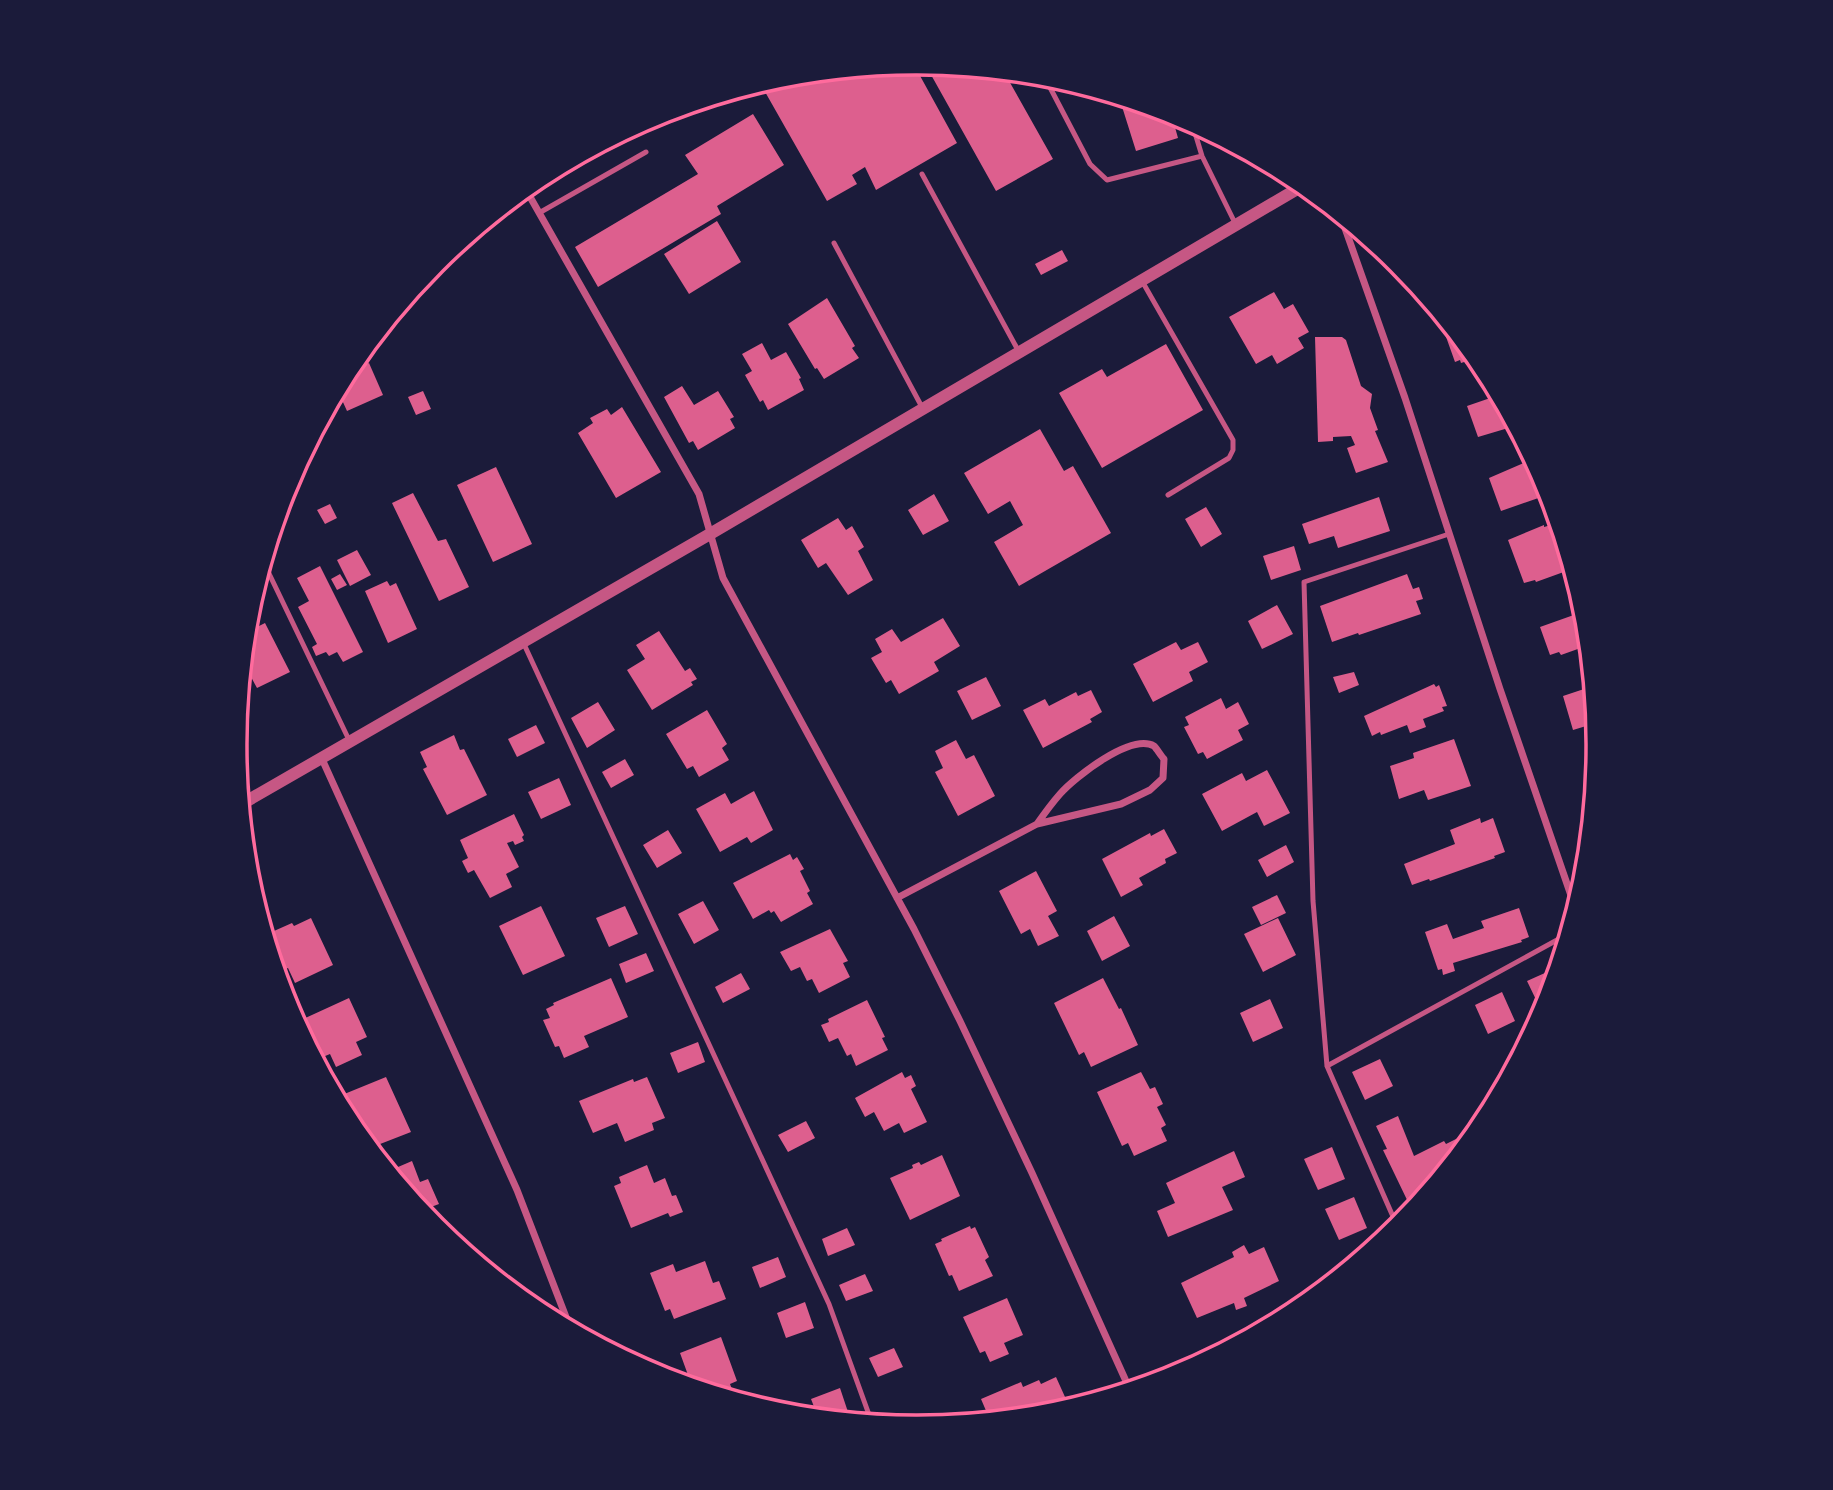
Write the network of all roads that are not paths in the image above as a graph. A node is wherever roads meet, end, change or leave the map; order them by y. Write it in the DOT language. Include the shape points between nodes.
graph roads {
  1 [pos="1051,89"];
  2 [pos="1196,136"];
  3 [pos="646,152"];
  4 [pos="1202,156"];
  5 [pos="922,174"];
  6 [pos="1293,191"];
  7 [pos="531,198"];
  8 [pos="539,213"];
  9 [pos="1236,225"];
  10 [pos="1346,232"];
  11 [pos="834,243"];
  12 [pos="1142,281"];
  13 [pos="1019,352"];
  14 [pos="923,409"];
  15 [pos="1168,495"];
  16 [pos="710,534"];
  17 [pos="1449,534"];
  18 [pos="269,574"];
  19 [pos="523,642"];
  20 [pos="351,742"];
  21 [pos="322,759"];
  22 [pos="249,800"];
  23 [pos="1037,824"];
  24 [pos="1569,891"];
  25 [pos="897,898"];
  26 [pos="1556,941"];
  27 [pos="1327,1066"];
  28 [pos="1393,1216"];
  29 [pos="565,1315"];
  30 [pos="1126,1381"];
  31 [pos="868,1413"];
  1 -- 4 [label="lane" via="1090,164 1107,180"];
  2 -- 4 [label="lane"];
  3 -- 8 [label="lane"];
  4 -- 9 [label="lane"];
  5 -- 13 [label="lane"];
  6 -- 9 [label="street"];
  7 -- 8 [label="street"];
  8 -- 16 [label="street" via="699,494"];
  9 -- 12 [label="street"];
  10 -- 17 [label="street"];
  11 -- 14 [label="lane"];
  12 -- 13 [label="street"];
  12 -- 15 [label="lane" via="1233,440 1229,458"];
  13 -- 14 [label="street"];
  14 -- 16 [label="street"];
  16 -- 19 [label="street"];
  16 -- 25 [label="street" via="723,578"];
  17 -- 24 [label="street"];
  17 -- 27 [label="lane" via="1304,582 1313,901"];
  18 -- 20 [label="lane"];
  19 -- 20 [label="street"];
  19 -- 31 [label="lane" via="829,1304"];
  20 -- 21 [label="street"];
  21 -- 22 [label="street"];
  21 -- 29 [label="street" via="517,1190"];
  23 -- 23 [label="street" via="1122,804 1150,790 1163,778 1164,759 1153,746 1136,743 1116,752 1060,793"];
  23 -- 25 [label="street"];
  25 -- 30 [label="street" via="960,1021"];
  26 -- 27 [label="lane"];
  27 -- 28 [label="lane"];
}
